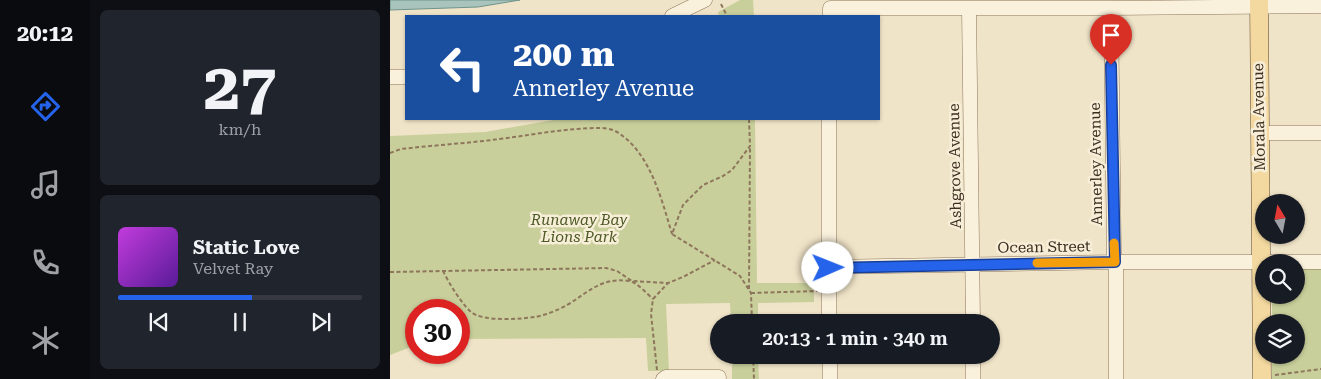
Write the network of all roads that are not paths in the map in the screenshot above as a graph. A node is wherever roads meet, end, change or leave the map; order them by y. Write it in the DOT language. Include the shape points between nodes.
graph roads {
  1 [pos="704,0"];
  2 [pos="1257,2"];
  3 [pos="1321,6"];
  4 [pos="969,8"];
  5 [pos="1111,8"];
  6 [pos="830,12"];
  7 [pos="674,15"];
  8 [pos="390,77"];
  9 [pos="405,77"];
  10 [pos="829,120"];
  11 [pos="1259,133"];
  12 [pos="1321,133"];
  13 [pos="1261,254"];
  14 [pos="1115,262"];
  15 [pos="1255,262"];
  16 [pos="1305,262"];
  17 [pos="1321,262"];
  18 [pos="972,264"];
  19 [pos="828,268"];
  20 [pos="1264,304"];
  21 [pos="829,314"];
  22 [pos="973,314"];
  23 [pos="830,364"];
  24 [pos="973,364"];
  25 [pos="661,376"];
  26 [pos="719,377"];
  27 [pos="1268,377"];
  28 [pos="830,379"];
  29 [pos="973,379"];
  30 [pos="1116,379"];
  1 -- 7 [label="street"];
  2 -- 3 [label="street"];
  2 -- 5 [label="street"];
  2 -- 11 [label="main road, Morala Avenue"];
  4 -- 5 [label="street"];
  4 -- 6 [label="street"];
  4 -- 18 [label="street, Ashgrove Avenue"];
  5 -- 14 [label="street, Annerley Avenue"];
  8 -- 9 [label="street"];
  10 -- 19 [label="street"];
  11 -- 12 [label="street"];
  11 -- 13 [label="main road, Morala Avenue"];
  14 -- 15 [label="street, Ocean Street"];
  14 -- 18 [label="street, Ocean Street"];
  14 -- 30 [label="street, Annerley Avenue"];
  16 -- 17 [label="street, Ocean Street"];
  18 -- 19 [label="street, Ocean Street"];
  18 -- 22 [label="street, Ashgrove Avenue"];
  19 -- 21 [label="street"];
  20 -- 27 [label="main road, Morala Avenue"];
  23 -- 28 [label="street"];
  24 -- 29 [label="street"];
  25 -- 26 [label="street"];
}
